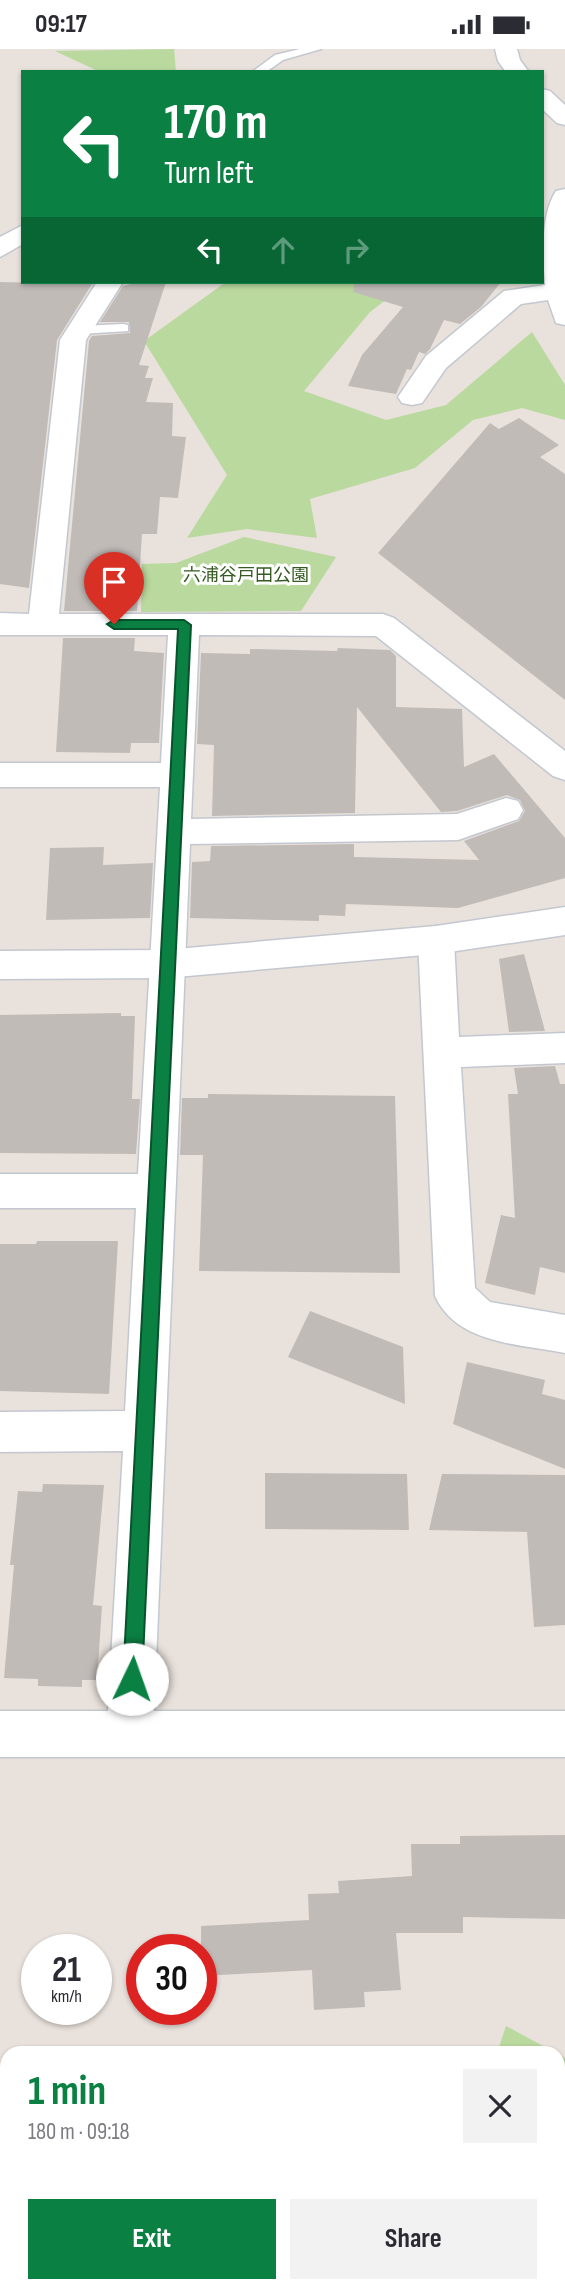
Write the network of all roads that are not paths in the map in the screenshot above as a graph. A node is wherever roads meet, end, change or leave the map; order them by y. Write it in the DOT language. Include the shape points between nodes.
graph roads {
  1 [pos="315,49"];
  2 [pos="506,49"];
  3 [pos="261,70"];
  4 [pos="516,70"];
  5 [pos="544,98"];
  6 [pos="565,118"];
  7 [pos="565,196"];
  8 [pos="21,233"];
  9 [pos="0,249"];
  10 [pos="109,284"];
  11 [pos="558,291"];
  12 [pos="565,317"];
  13 [pos="123,328"];
  14 [pos="80,330"];
  15 [pos="412,397"];
  16 [pos="0,624"];
  17 [pos="43,624"];
  18 [pos="184,625"];
  19 [pos="565,768"];
  20 [pos="0,775"];
  21 [pos="176,775"];
  22 [pos="506,810"];
  23 [pos="173,832"];
  24 [pos="565,921"];
  25 [pos="436,940"];
  26 [pos="165,964"];
  27 [pos="0,965"];
  28 [pos="565,1048"];
  29 [pos="442,1053"];
  30 [pos="0,1191"];
  31 [pos="156,1191"];
  32 [pos="565,1334"];
  33 [pos="145,1431"];
  34 [pos="0,1432"];
  35 [pos="0,1734"];
  36 [pos="130,1734"];
  37 [pos="565,1734"];
  1 -- 3 [label="lane" via="279,57"];
  2 -- 4 [label="street"];
  5 -- 6 [label="street"];
  7 -- 11 [label="street" via="557,219"];
  8 -- 9 [label="street"];
  10 -- 14 [label="street"];
  11 -- 12 [label="street"];
  11 -- 15 [label="street" via="513,297 436,362"];
  13 -- 14 [label="lane"];
  14 -- 17 [label="street" via="73,340"];
  16 -- 17 [label="street"];
  17 -- 18 [label="street"];
  18 -- 19 [label="street" via="383,625"];
  18 -- 21 [label="street"];
  20 -- 21 [label="street"];
  21 -- 23 [label="street"];
  22 -- 23 [label="street" via="458,827"];
  23 -- 26 [label="street"];
  24 -- 25 [label="street"];
  25 -- 26 [label="street"];
  25 -- 29 [label="street"];
  26 -- 27 [label="street"];
  26 -- 31 [label="street"];
  28 -- 29 [label="street"];
  29 -- 32 [label="street" via="455,1296 480,1318"];
  30 -- 31 [label="street"];
  31 -- 33 [label="street"];
  33 -- 34 [label="street"];
  33 -- 36 [label="street"];
  35 -- 36 [label="street"];
  36 -- 37 [label="street"];
}
